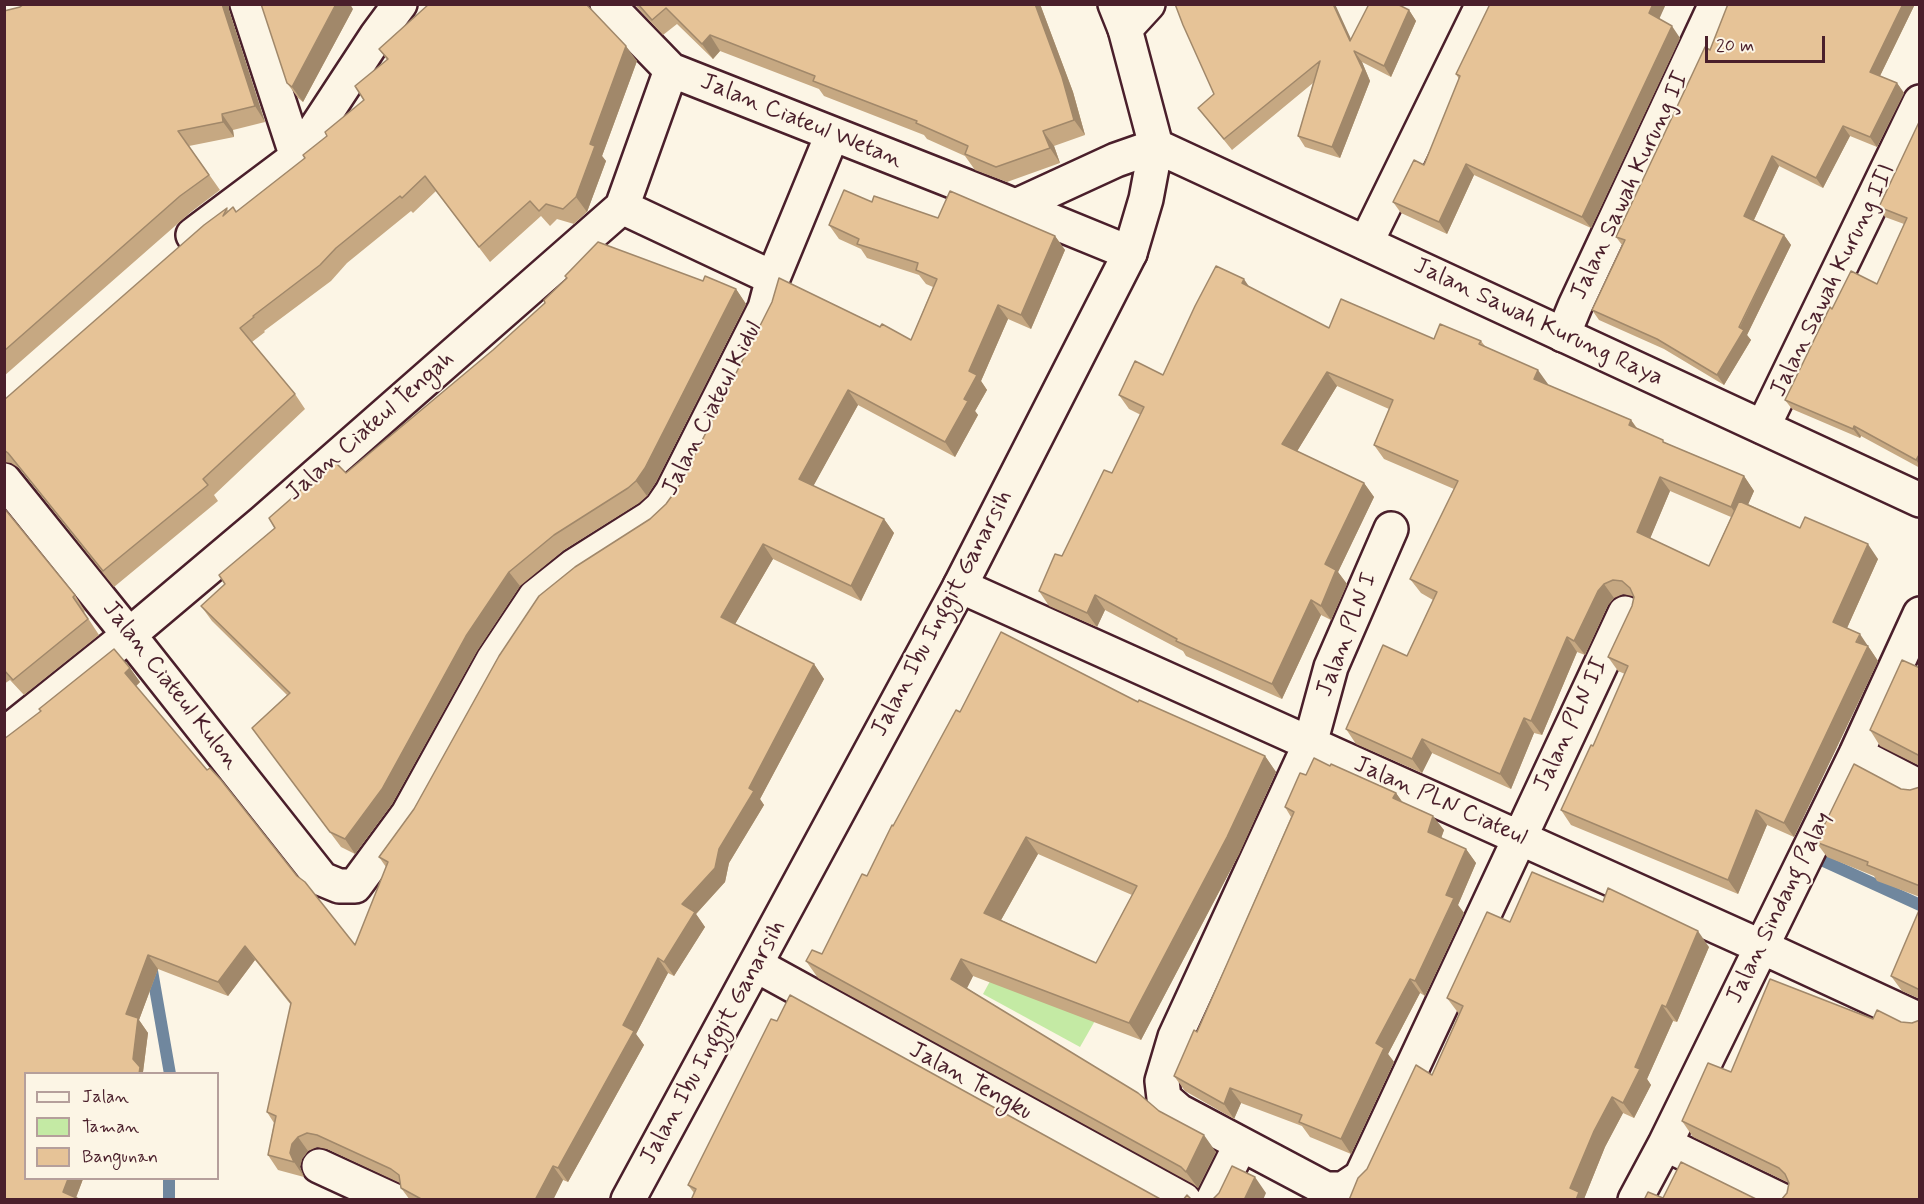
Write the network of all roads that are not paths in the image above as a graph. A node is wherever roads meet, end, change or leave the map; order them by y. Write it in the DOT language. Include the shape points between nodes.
graph roads {
  1 [pos="26,4"];
  2 [pos="247,4"];
  3 [pos="400,4"];
  4 [pos="607,4"];
  5 [pos="1148,4"];
  6 [pos="1483,4"];
  7 [pos="1716,4"];
  8 [pos="4,10"];
  9 [pos="1120,17"];
  10 [pos="670,70"];
  11 [pos="1920,102"];
  12 [pos="832,135"];
  13 [pos="1156,146"];
  14 [pos="297,157"];
  15 [pos="1016,206"];
  16 [pos="622,207"];
  17 [pos="1366,243"];
  18 [pos="1130,253"];
  19 [pos="168,257"];
  20 [pos="773,278"];
  21 [pos="1563,335"];
  22 [pos="1763,427"];
  23 [pos="4,480"];
  24 [pos="1920,500"];
  25 [pos="1391,529"];
  26 [pos="960,586"];
  27 [pos="1625,613"];
  28 [pos="1920,614"];
  29 [pos="129,635"];
  30 [pos="4,735"];
  31 [pos="1311,744"];
  32 [pos="1856,754"];
  33 [pos="1920,787"];
  34 [pos="1520,837"];
  35 [pos="339,886"];
  36 [pos="1762,946"];
  37 [pos="756,965"];
  38 [pos="1920,1020"];
  39 [pos="1240,1143"];
  40 [pos="1665,1144"];
  41 [pos="319,1166"];
  42 [pos="393,1200"];
  43 [pos="628,1200"];
  44 [pos="1184,1200"];
  45 [pos="1213,1200"];
  46 [pos="1635,1200"];
  47 [pos="1781,1200"];
  1 -- 8 [label="street"];
  2 -- 14 [label="street"];
  3 -- 14 [label="street"];
  4 -- 10 [label="street, Jalan Ciateul Wetan"];
  5 -- 9 [label="street"];
  6 -- 17 [label="street"];
  7 -- 21 [label="street, Jalan Sawah Kurung II"];
  9 -- 13 [label="street, Jalan Ibu Inggit Ganarsih"];
  10 -- 12 [label="street, Jalan Ciateul Wetan"];
  10 -- 16 [label="street, Jalan Ciateul Tengah"];
  11 -- 22 [label="street, Jalan Sawah Kurung III"];
  12 -- 15 [label="street, Jalan Ciateul Wetan"];
  12 -- 20 [label="street, Jalan Ciateul Kidul"];
  13 -- 15 [label="street"];
  13 -- 17 [label="street, Jalan Sawah Kurung Raya"];
  13 -- 18 [label="street, Jalan Ibu Inggit Ganarsih"];
  14 -- 19 [label="street" via="203,226"];
  15 -- 18 [label="street, Jalan Ciateul Wetan"];
  16 -- 20 [label="street"];
  16 -- 29 [label="street, Jalan Ciateul Tengah"];
  17 -- 21 [label="street, Jalan Sawah Kurung Raya"];
  18 -- 26 [label="street, Jalan Ibu Inggit Ganarsih"];
  20 -- 35 [label="street, Jalan Ciateul Kidul" via="765,308 661,508 535,597 493,660 408,814 355,886"];
  21 -- 22 [label="street, Jalan Sawah Kurung Raya"];
  22 -- 24 [label="street, Jalan Sawah Kurung Raya"];
  23 -- 29 [label="street, Jalan Ciateul Kulon"];
  25 -- 31 [label="street, Jalan PLN I" via="1331,667"];
  26 -- 31 [label="street, Jalan PLN Ciateul"];
  26 -- 37 [label="street, Jalan Ibu Inggit Ganarsih"];
  27 -- 34 [label="street, Jalan PLN II"];
  28 -- 32 [label="street, Jalan Sindang Palay"];
  29 -- 30 [label="street, Jalan Ciateul Tengah"];
  29 -- 35 [label="street, Jalan Ciateul Kulon" via="322,879"];
  31 -- 34 [label="street, Jalan PLN Ciateul"];
  31 -- 39 [label="street, Jalan PLN I" via="1175,1037 1162,1081 1164,1098 1179,1111"];
  32 -- 33 [label="street"];
  32 -- 36 [label="street, Jalan Sindang Palay"];
  34 -- 36 [label="street, Jalan PLN Ciateul"];
  34 -- 39 [label="street, Jalan PLN II" via="1361,1177 1343,1189 1326,1189"];
  36 -- 38 [label="street, Jalan PLN Ciateul"];
  36 -- 40 [label="street, Jalan Sindang Palay"];
  37 -- 43 [label="street, Jalan Ibu Inggit Ganarsih"];
  37 -- 44 [label="street, Jalan Tengku"];
  39 -- 45 [label="street"];
  40 -- 46 [label="street, Jalan Sindang Palay"];
  40 -- 47 [label="street"];
  41 -- 42 [label="street"];
}
